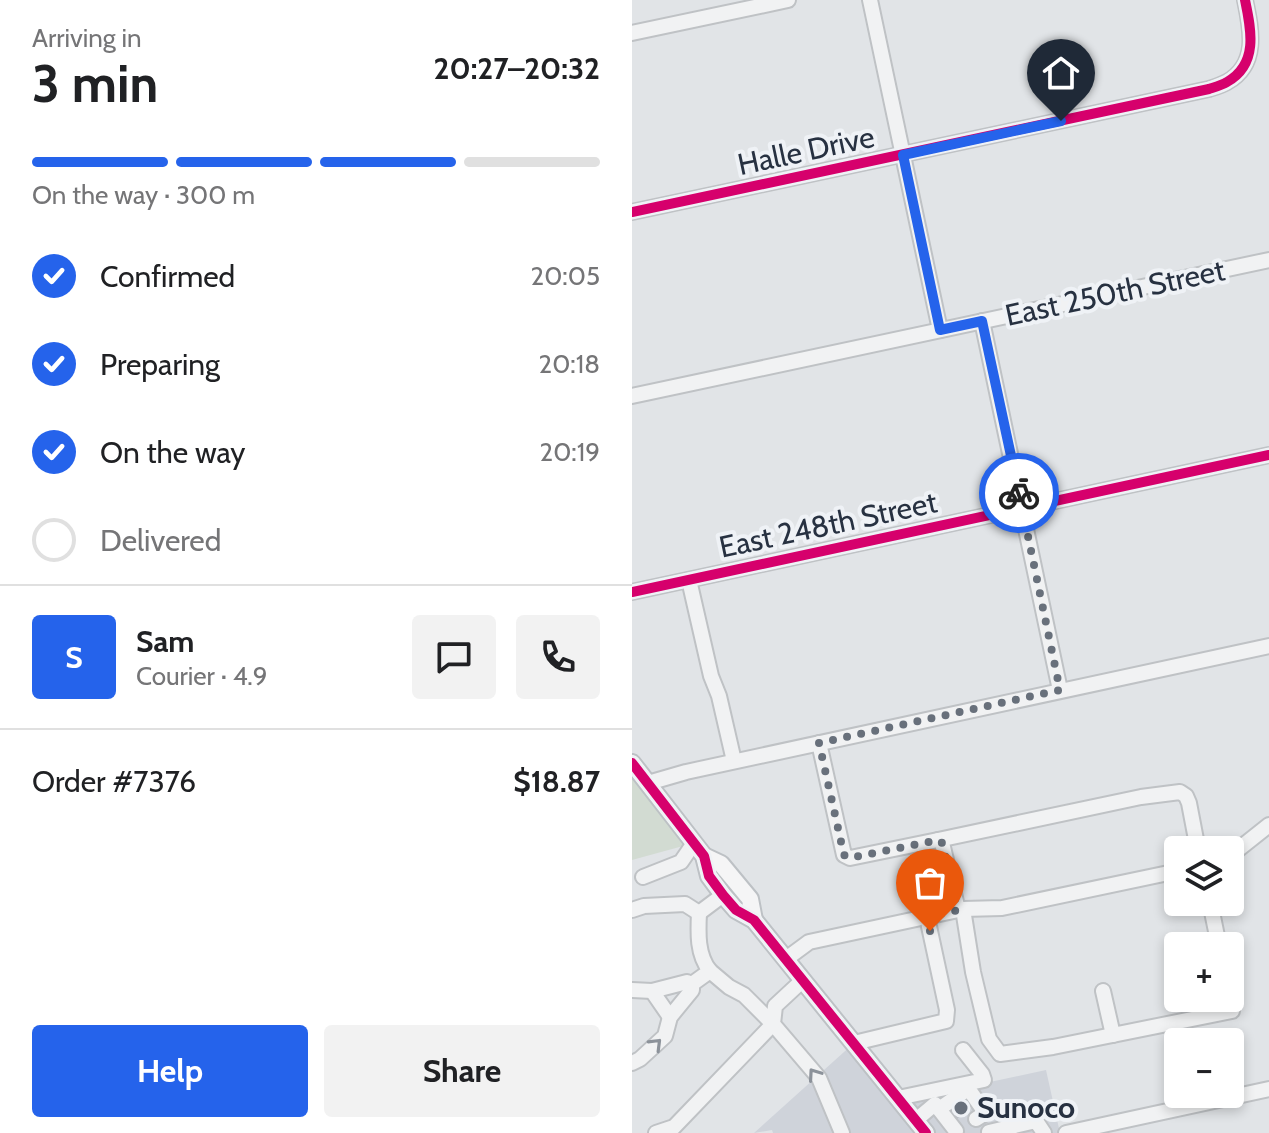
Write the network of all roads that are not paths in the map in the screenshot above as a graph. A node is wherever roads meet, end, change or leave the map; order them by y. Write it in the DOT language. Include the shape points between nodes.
graph roads {
  1 [pos="788,0"];
  2 [pos="870,0"];
  3 [pos="1245,0"];
  4 [pos="632,33"];
  5 [pos="903,155"];
  6 [pos="632,212"];
  7 [pos="1269,260"];
  8 [pos="982,321"];
  9 [pos="940,330"];
  10 [pos="632,396"];
  11 [pos="1269,455"];
  12 [pos="1022,507"];
  13 [pos="689,580"];
  14 [pos="632,592"];
  15 [pos="1269,646"];
  16 [pos="1060,690"];
  17 [pos="819,743"];
  18 [pos="734,761"];
  19 [pos="632,763"];
  20 [pos="648,783"];
  21 [pos="1269,825"];
  22 [pos="1195,836"];
  23 [pos="938,840"];
  24 [pos="1244,845"];
  25 [pos="699,850"];
  26 [pos="1164,874"];
  27 [pos="643,877"];
  28 [pos="723,895"];
  29 [pos="632,910"];
  30 [pos="960,910"];
  31 [pos="699,913"];
  32 [pos="927,917"];
  33 [pos="754,920"];
  34 [pos="786,959"];
  35 [pos="710,971"];
  36 [pos="803,980"];
  37 [pos="692,984"];
  38 [pos="632,990"];
  39 [pos="652,991"];
  40 [pos="1103,991"];
  41 [pos="1227,1012"];
  42 [pos="670,1017"];
  43 [pos="773,1024"];
  44 [pos="1113,1035"];
  45 [pos="854,1043"];
  46 [pos="963,1050"];
  47 [pos="632,1063"];
  48 [pos="1269,1089"];
  49 [pos="898,1098"];
  50 [pos="941,1102"];
  51 [pos="964,1125"];
  52 [pos="921,1126"];
  53 [pos="990,1132"];
  54 [pos="656,1133"];
  55 [pos="842,1133"];
  56 [pos="1044,1133"];
  57 [pos="1066,1133"];
  1 -- 4 [label="street"];
  2 -- 5 [label="street"];
  3 -- 5 [label="street, Halle Drive" via="1252,36 1244,67 1228,82"];
  5 -- 6 [label="street, Halle Drive"];
  5 -- 9 [label="street"];
  7 -- 8 [label="street, East 250th Street"];
  8 -- 9 [label="street, East 250th Street"];
  8 -- 12 [label="street"];
  9 -- 10 [label="street, East 250th Street"];
  11 -- 12 [label="street, East 248th Street"];
  12 -- 13 [label="street, East 248th Street"];
  12 -- 16 [label="street"];
  13 -- 14 [label="street, East 248th Street"];
  13 -- 18 [label="street"];
  15 -- 16 [label="street"];
  16 -- 17 [label="street"];
  17 -- 18 [label="street"];
  17 -- 23 [label="street" via="844,855"];
  18 -- 20 [label="street"];
  19 -- 20 [label="main road"];
  20 -- 25 [label="main road"];
  21 -- 24 [label="street"];
  22 -- 23 [label="street" via="1189,803 1180,792"];
  23 -- 30 [label="street"];
  25 -- 27 [label="street"];
  25 -- 28 [label="main road"];
  25 -- 33 [label="main road" via="721,864 750,899"];
  26 -- 30 [label="street" via="1002,908"];
  28 -- 31 [label="street"];
  28 -- 33 [label="main road"];
  29 -- 31 [label="street" via="685,904"];
  30 -- 32 [label="street"];
  30 -- 44 [label="street" via="989,1039 1000,1054"];
  31 -- 35 [label="street" via="700,950"];
  32 -- 34 [label="street" via="809,942"];
  32 -- 45 [label="street" via="946,1021"];
  33 -- 34 [label="main road"];
  34 -- 36 [label="main road"];
  35 -- 37 [label="street"];
  35 -- 43 [label="street"];
  36 -- 43 [label="street" via="775,1006"];
  36 -- 45 [label="main road"];
  37 -- 39 [label="street"];
  37 -- 42 [label="street"];
  38 -- 39 [label="street"];
  39 -- 42 [label="street"];
  40 -- 44 [label="street"];
  41 -- 44 [label="street"];
  47 -- 42 [label="street, one-way" via="665,1036"];
  43 -- 54 [label="street" via="674,1127"];
  55 -- 43 [label="street, one-way" via="819,1078"];
  45 -- 49 [label="main road"];
  46 -- 50 [label="street" via="984,1080"];
  48 -- 57 [label="street"];
  49 -- 50 [label="street"];
  49 -- 52 [label="main road"];
  50 -- 51 [label="street"];
  50 -- 51 [label="street" via="970,1091 984,1114"];
  50 -- 52 [label="street"];
  51 -- 53 [label="street" via="981,1122"];
  53 -- 56 [label="street" via="1036,1121"];
}
